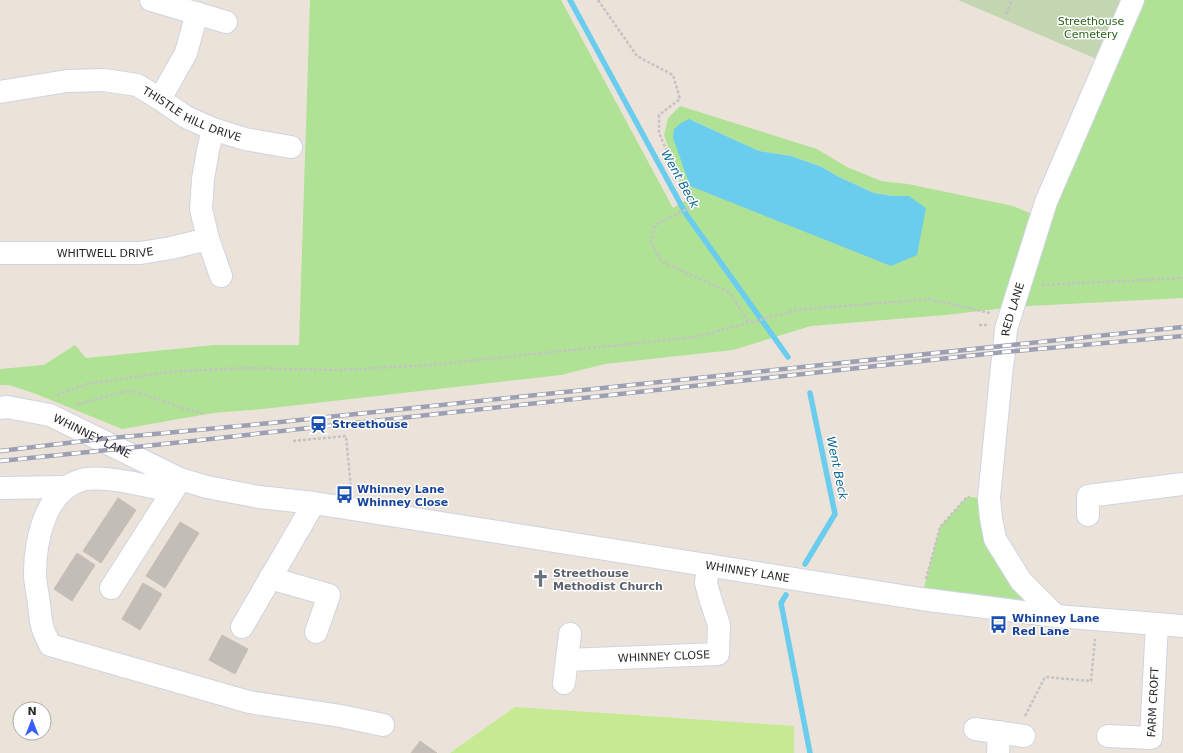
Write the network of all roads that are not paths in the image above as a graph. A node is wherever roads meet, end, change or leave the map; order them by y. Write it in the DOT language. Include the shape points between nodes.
graph roads {
  1 [pos="151,0"];
  2 [pos="1133,0"];
  3 [pos="197,13"];
  4 [pos="226,22"];
  5 [pos="0,92"];
  6 [pos="160,99"];
  7 [pos="213,130"];
  8 [pos="291,147"];
  9 [pos="208,239"];
  10 [pos="0,253"];
  11 [pos="221,276"];
  12 [pos="0,408"];
  13 [pos="1183,484"];
  14 [pos="176,485"];
  15 [pos="67,486"];
  16 [pos="0,488"];
  17 [pos="314,503"];
  18 [pos="1088,515"];
  19 [pos="708,565"];
  20 [pos="110,578"];
  21 [pos="270,578"];
  22 [pos="1056,616"];
  23 [pos="1157,624"];
  24 [pos="1183,626"];
  25 [pos="242,627"];
  26 [pos="316,632"];
  27 [pos="570,634"];
  28 [pos="567,660"];
  29 [pos="564,683"];
  30 [pos="383,725"];
  31 [pos="976,729"];
  32 [pos="1108,736"];
  33 [pos="1009,739"];
  1 -- 3 [label="street"];
  2 -- 22 [label="street, RED LANE" via="1046,202 1006,329 989,498 991,518 995,539 1021,582"];
  3 -- 4 [label="street"];
  3 -- 6 [label="street" via="186,53"];
  5 -- 6 [label="street, THISTLE HILL DRIVE" via="67,81 104,80 137,85"];
  6 -- 7 [label="street, THISTLE HILL DRIVE" via="186,117"];
  7 -- 8 [label="street, THISTLE HILL DRIVE"];
  7 -- 9 [label="street" via="201,209"];
  9 -- 10 [label="street, WHITWELL DRIVE" via="140,253"];
  9 -- 11 [label="street"];
  12 -- 14 [label="street, WHINNEY LANE" via="51,406"];
  13 -- 18 [label="street" via="1088,496"];
  14 -- 15 [label="street" via="100,479 83,480"];
  14 -- 17 [label="street, WHINNEY LANE"];
  14 -- 20 [label="street"];
  15 -- 16 [label="street"];
  15 -- 30 [label="street" via="54,501 42,524 37,545 35,574 42,626 50,644 249,702"];
  17 -- 19 [label="street, WHINNEY LANE"];
  17 -- 21 [label="street"];
  19 -- 22 [label="street, WHINNEY LANE" via="921,599"];
  19 -- 28 [label="street, WHINNEY CLOSE" via="706,583 719,625 718,654"];
  21 -- 25 [label="street"];
  21 -- 26 [label="street" via="329,595"];
  22 -- 23 [label="street, WHINNEY LANE"];
  23 -- 24 [label="street, WHINNEY LANE"];
  23 -- 32 [label="street, FARM CROFT" via="1151,738"];
  27 -- 28 [label="street"];
  28 -- 29 [label="street"];
  31 -- 33 [label="street"];
}
